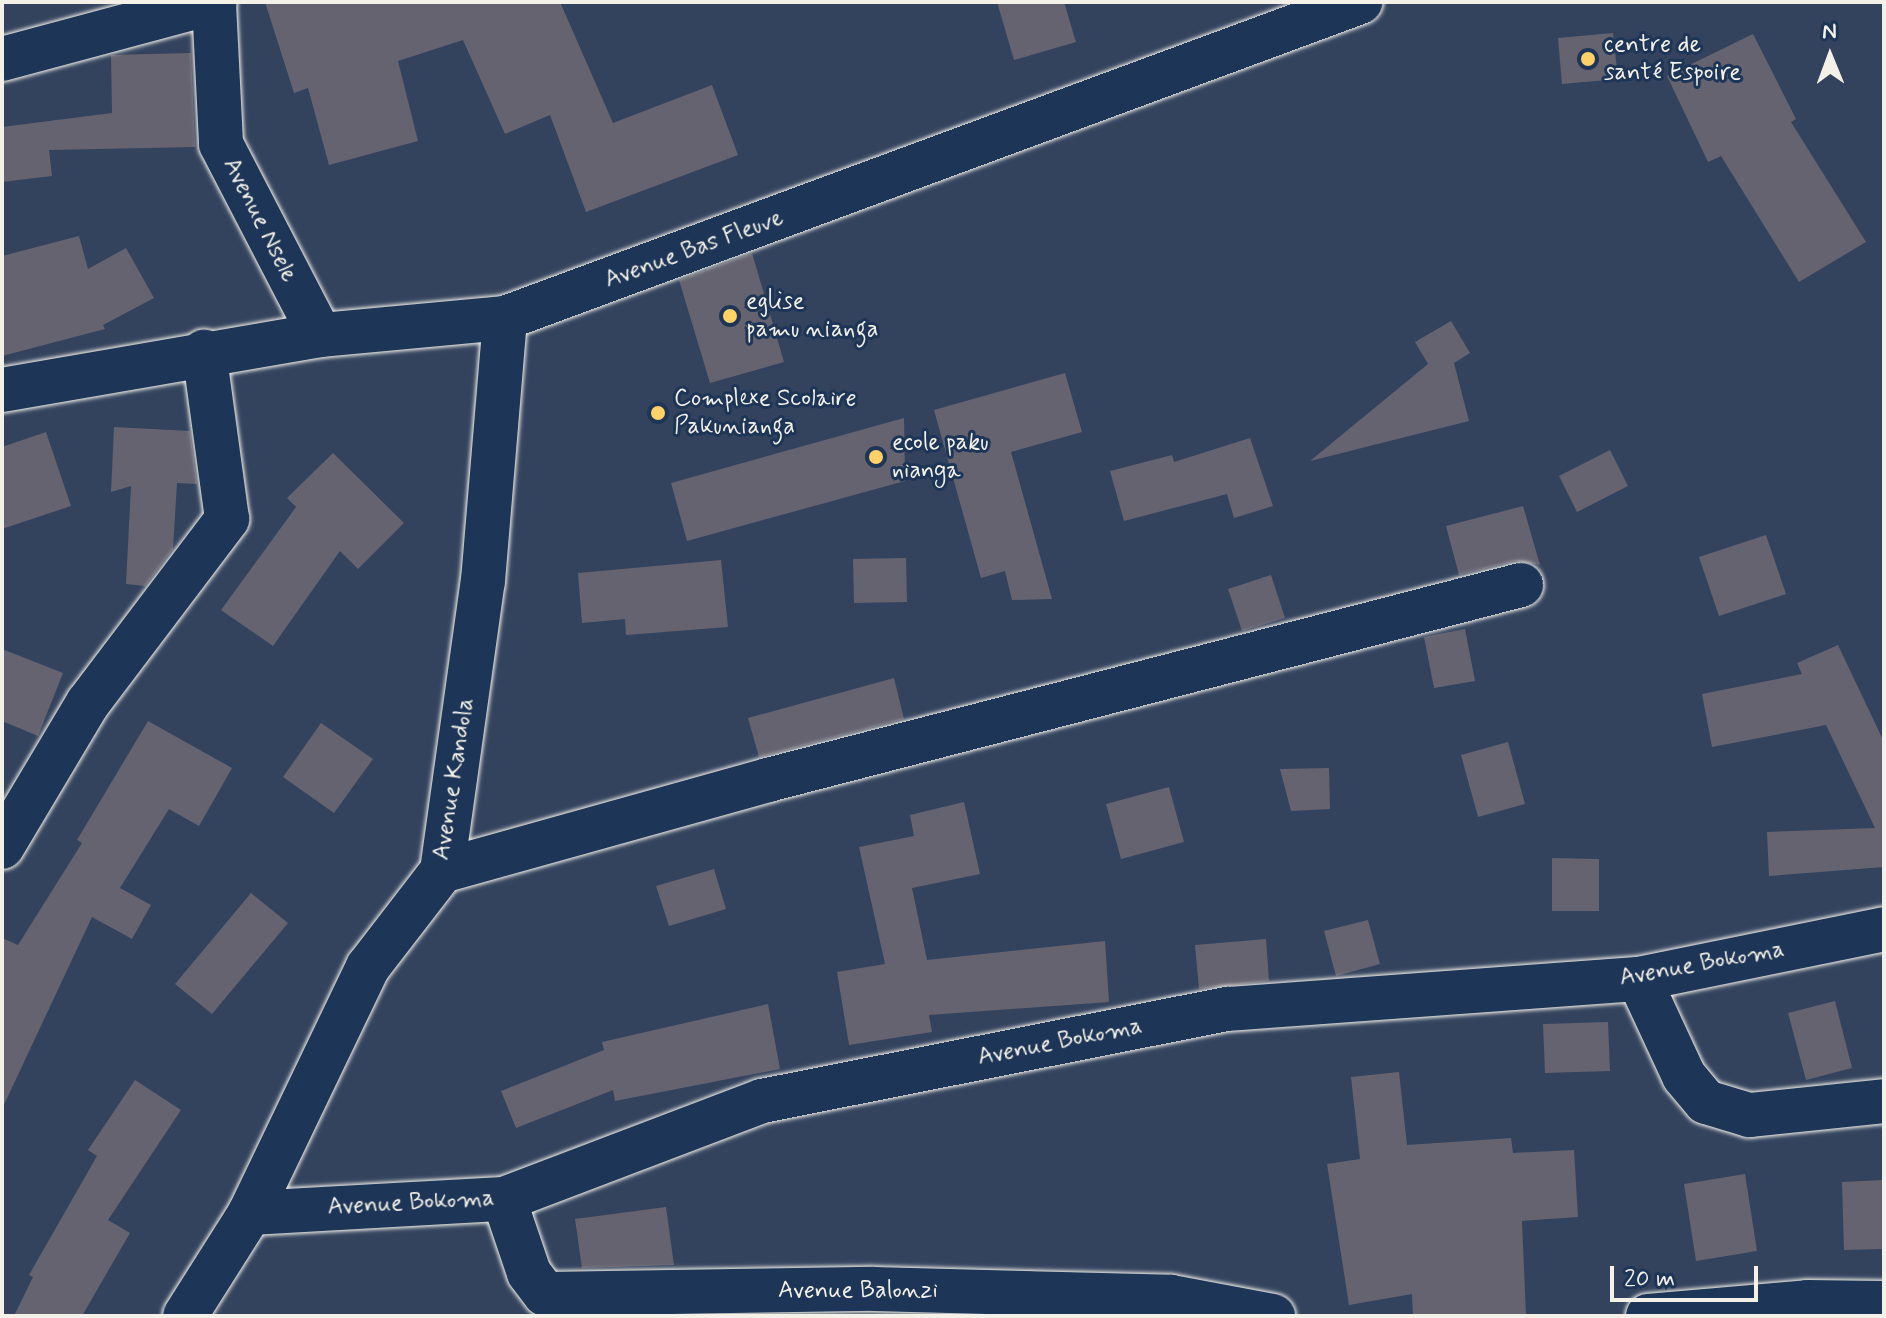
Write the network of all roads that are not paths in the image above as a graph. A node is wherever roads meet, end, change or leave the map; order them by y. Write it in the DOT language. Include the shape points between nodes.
graph roads {
  1 [pos="1360,2"];
  2 [pos="214,3"];
  3 [pos="2,59"];
  4 [pos="505,318"];
  5 [pos="320,335"];
  6 [pos="204,352"];
  7 [pos="2,390"];
  8 [pos="1521,585"];
  9 [pos="2,847"];
  10 [pos="442,871"];
  11 [pos="1884,929"];
  12 [pos="1639,979"];
  13 [pos="1884,1101"];
  14 [pos="504,1199"];
  15 [pos="250,1213"];
  16 [pos="1884,1303"];
  17 [pos="185,1316"];
  18 [pos="1273,1316"];
  19 [pos="1648,1316"];
  1 -- 4 [label="street, Avenue Bas Fleuve"];
  2 -- 3 [label="street"];
  2 -- 5 [label="street, Avenue Nsele" via="221,144"];
  4 -- 5 [label="street, Avenue Bas Fleuve"];
  4 -- 10 [label="street, Avenue Kandola" via="483,581"];
  5 -- 6 [label="street, Avenue Bas Fleuve"];
  6 -- 7 [label="street, Avenue Bas Fleuve"];
  6 -- 9 [label="street" via="228,501 223,531 88,703"];
  8 -- 10 [label="street" via="768,780"];
  10 -- 15 [label="street, Avenue Kandola" via="368,967"];
  11 -- 12 [label="street, Avenue Bokoma"];
  12 -- 13 [label="street" via="1684,1076 1706,1102 1749,1115"];
  12 -- 14 [label="street, Avenue Bokoma" via="1228,1009 762,1101"];
  14 -- 15 [label="street, Avenue Bokoma"];
  14 -- 18 [label="street, Avenue Balonzi" via="529,1273 545,1294 874,1289 1171,1297"];
  15 -- 17 [label="street, Avenue Kandola"];
  16 -- 19 [label="street" via="1807,1302"];
}
